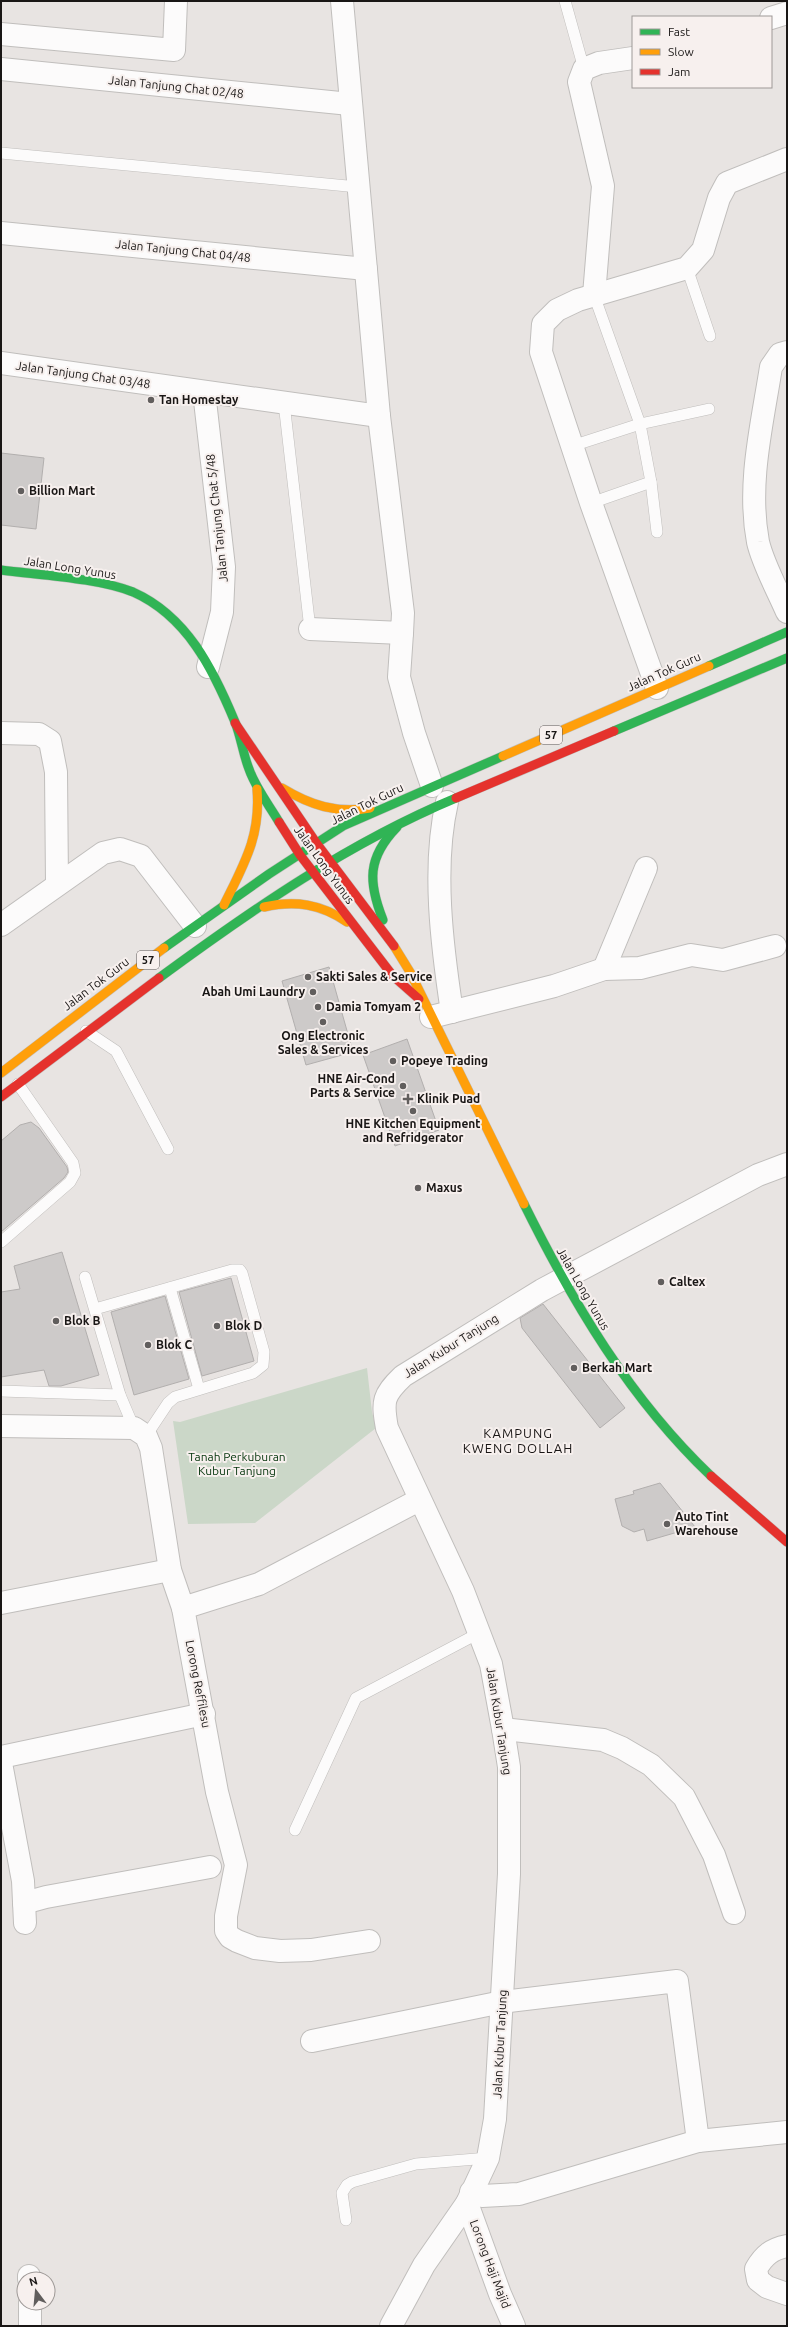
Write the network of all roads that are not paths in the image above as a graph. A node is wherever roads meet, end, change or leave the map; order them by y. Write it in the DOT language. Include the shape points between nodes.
graph roads {
  1 [pos="176,1"];
  2 [pos="342,1"];
  3 [pos="565,1"];
  4 [pos="1,34"];
  5 [pos="632,58"];
  6 [pos="1,69"];
  7 [pos="584,69"];
  8 [pos="350,104"];
  9 [pos="1,153"];
  10 [pos="787,159"];
  11 [pos="358,187"];
  12 [pos="1,233"];
  13 [pos="687,268"];
  14 [pos="366,269"];
  15 [pos="594,295"];
  16 [pos="710,336"];
  17 [pos="787,352"];
  18 [pos="1,363"];
  19 [pos="204,392"];
  20 [pos="284,403"];
  21 [pos="709,409"];
  22 [pos="379,416"];
  23 [pos="640,424"];
  24 [pos="572,446"];
  25 [pos="651,482"];
  26 [pos="591,503"];
  27 [pos="657,532"];
  28 [pos="1,570"];
  29 [pos="787,612"];
  30 [pos="310,629"];
  31 [pos="787,632"];
  32 [pos="402,633"];
  33 [pos="787,658"];
  34 [pos="208,667"];
  35 [pos="657,688"];
  36 [pos="235,723"];
  37 [pos="1,733"];
  38 [pos="256,782"];
  39 [pos="278,786"];
  40 [pos="432,786"];
  41 [pos="398,802"];
  42 [pos="447,802"];
  43 [pos="408,818"];
  44 [pos="317,844"];
  45 [pos="300,855"];
  46 [pos="331,862"];
  47 [pos="646,868"];
  48 [pos="314,872"];
  49 [pos="57,884"];
  50 [pos="223,906"];
  51 [pos="237,921"];
  52 [pos="1,925"];
  53 [pos="195,926"];
  54 [pos="369,944"];
  55 [pos="393,944"];
  56 [pos="775,946"];
  57 [pos="604,969"];
  58 [pos="427,1010"];
  59 [pos="452,1012"];
  60 [pos="86,1031"];
  61 [pos="1,1073"];
  62 [pos="18,1084"];
  63 [pos="1,1097"];
  64 [pos="168,1149"];
  65 [pos="787,1164"];
  66 [pos="1,1242"];
  67 [pos="85,1277"];
  68 [pos="562,1279"];
  69 [pos="170,1288"];
  70 [pos="95,1310"];
  71 [pos="200,1389"];
  72 [pos="1,1391"];
  73 [pos="120,1395"];
  74 [pos="1,1426"];
  75 [pos="140,1432"];
  76 [pos="419,1500"];
  77 [pos="787,1542"];
  78 [pos="170,1570"];
  79 [pos="1,1603"];
  80 [pos="183,1608"];
  81 [pos="479,1633"];
  82 [pos="204,1714"];
  83 [pos="503,1729"];
  84 [pos="1,1757"];
  85 [pos="1,1763"];
  86 [pos="295,1830"];
  87 [pos="210,1867"];
  88 [pos="734,1913"];
  89 [pos="369,1941"];
  90 [pos="502,2002"];
  91 [pos="312,2041"];
  92 [pos="787,2132"];
  93 [pos="698,2141"];
  94 [pos="488,2158"];
  95 [pos="469,2198"];
  96 [pos="346,2220"];
  97 [pos="787,2246"];
  98 [pos="787,2294"];
  99 [pos="30,2311"];
  100 [pos="30,2326"];
  101 [pos="391,2326"];
  102 [pos="514,2326"];
  1 -- 4 [label="street" via="174,50"];
  2 -- 8 [label="street"];
  3 -- 7 [label="lane"];
  5 -- 7 [label="street" via="599,63"];
  6 -- 8 [label="street, Jalan Tanjung Chat 02/48"];
  7 -- 15 [label="street" via="579,82 602,186"];
  8 -- 11 [label="street"];
  9 -- 11 [label="lane"];
  10 -- 13 [label="street" via="727,183 719,198 702,250"];
  11 -- 14 [label="street"];
  12 -- 14 [label="street, Jalan Tanjung Chat 04/48"];
  13 -- 15 [label="street"];
  13 -- 16 [label="lane"];
  14 -- 22 [label="street"];
  15 -- 23 [label="lane"];
  15 -- 24 [label="street" via="557,310 543,324 541,352"];
  17 -- 29 [label="street" via="780,354 771,367 756,466 753,506 759,544"];
  18 -- 19 [label="street, Jalan Tanjung Chat 03/48"];
  19 -- 20 [label="street, Jalan Tanjung Chat 03/48"];
  19 -- 34 [label="street, Jalan Tanjung Chat 5/48" via="224,567 222,612"];
  20 -- 22 [label="street, Jalan Tanjung Chat 03/48"];
  20 -- 30 [label="lane"];
  21 -- 23 [label="lane"];
  22 -- 32 [label="street" via="403,613"];
  23 -- 24 [label="lane"];
  23 -- 25 [label="lane"];
  24 -- 26 [label="street"];
  25 -- 26 [label="lane"];
  25 -- 27 [label="lane"];
  26 -- 35 [label="street"];
  28 -- 34 [label="main road, Jalan Long Yunus" via="105,584 132,592 158,606 176,620 194,642"];
  30 -- 32 [label="street"];
  31 -- 35 [label="main road, Jalan Tok Guru / 57"];
  32 -- 40 [label="street" via="399,676 414,733"];
  33 -- 42 [label="main road, 57"];
  34 -- 36 [label="main road, Jalan Long Yunus"];
  35 -- 40 [label="main road, Jalan Tok Guru / 57"];
  36 -- 38 [label="main road, Jalan Long Yunus" via="249,770"];
  36 -- 39 [label="main road, Jalan Long Yunus"];
  37 -- 49 [label="street" via="44,735 52,746 56,772"];
  38 -- 45 [label="main road, Jalan Long Yunus"];
  38 -- 50 [label="main road" via="259,802 254,840 249,858"];
  39 -- 41 [label="main road" via="319,808 342,811"];
  39 -- 44 [label="main road, Jalan Long Yunus"];
  40 -- 41 [label="main road, Jalan Tok Guru / 57"];
  41 -- 44 [label="main road, Jalan Tok Guru / 57" via="343,826"];
  42 -- 43 [label="main road, 57"];
  42 -- 59 [label="street" via="439,861 444,957"];
  43 -- 46 [label="main road, 57" via="362,841"];
  43 -- 55 [label="main road" via="387,836 375,856 371,873 378,907"];
  44 -- 45 [label="main road, Jalan Tok Guru / 57"];
  44 -- 46 [label="main road, Jalan Long Yunus"];
  45 -- 48 [label="main road, Jalan Long Yunus"];
  45 -- 50 [label="main road, Jalan Tok Guru / 57"];
  46 -- 48 [label="main road, 57"];
  46 -- 55 [label="main road, Jalan Long Yunus"];
  47 -- 57 [label="street"];
  48 -- 51 [label="main road, 57"];
  48 -- 54 [label="main road, Jalan Long Yunus"];
  49 -- 52 [label="street"];
  49 -- 53 [label="street" via="103,853 120,849 141,856"];
  50 -- 53 [label="main road, Jalan Tok Guru / 57"];
  51 -- 54 [label="main road" via="265,907 285,902 307,904 330,911 346,921"];
  51 -- 60 [label="main road, 57"];
  53 -- 61 [label="main road, Jalan Tok Guru / 57"];
  54 -- 58 [label="main road, Jalan Long Yunus" via="393,976"];
  55 -- 58 [label="main road, Jalan Long Yunus" via="410,972"];
  56 -- 57 [label="street" via="723,960 691,955 640,968"];
  57 -- 59 [label="street" via="554,986"];
  58 -- 59 [label="street"];
  58 -- 68 [label="main road, Jalan Long Yunus"];
  60 -- 62 [label="main road, 57"];
  60 -- 64 [label="lane" via="116,1051"];
  62 -- 63 [label="main road, 57"];
  62 -- 66 [label="lane" via="73,1163 75,1173 70,1182"];
  65 -- 68 [label="street, Jalan Kubur Tanjung" via="758,1175"];
  67 -- 70 [label="lane"];
  68 -- 76 [label="street, Jalan Kubur Tanjung" via="403,1376 389,1389 383,1408 387,1428"];
  68 -- 77 [label="main road, Jalan Long Yunus" via="600,1342 663,1426 742,1506"];
  69 -- 70 [label="lane"];
  69 -- 71 [label="lane"];
  69 -- 71 [label="lane" via="232,1270 240,1270 244,1277 264,1352 263,1365 253,1373"];
  70 -- 73 [label="lane"];
  71 -- 75 [label="lane" via="175,1397"];
  72 -- 73 [label="lane"];
  73 -- 75 [label="lane"];
  74 -- 75 [label="street"];
  75 -- 78 [label="street, Lorong Reffilesu" via="151,1448"];
  76 -- 80 [label="street" via="259,1584"];
  76 -- 81 [label="street, Jalan Kubur Tanjung" via="464,1591"];
  78 -- 79 [label="street"];
  78 -- 80 [label="street, Lorong Reffilesu"];
  80 -- 82 [label="street, Lorong Reffilesu"];
  81 -- 83 [label="street, Jalan Kubur Tanjung" via="491,1664"];
  81 -- 86 [label="lane" via="356,1698"];
  82 -- 84 [label="street"];
  82 -- 89 [label="street, Lorong Reffilesu" via="217,1792 236,1865 225,1924 230,1937 255,1948 280,1951 311,1950"];
  83 -- 88 [label="street" via="603,1740 651,1765 684,1797 714,1855"];
  83 -- 90 [label="street, Jalan Kubur Tanjung" via="509,1767 509,1874"];
  85 -- 87 [label="street" via="23,1881 25,1913 46,1897"];
  90 -- 91 [label="street"];
  90 -- 93 [label="street" via="677,1981"];
  90 -- 94 [label="street, Jalan Kubur Tanjung" via="496,2119"];
  92 -- 93 [label="street"];
  93 -- 95 [label="street" via="519,2194"];
  94 -- 95 [label="street, Jalan Kubur Tanjung"];
  94 -- 96 [label="lane" via="416,2164 352,2182 342,2193"];
  95 -- 101 [label="street, Jalan Kubur Tanjung" via="424,2266"];
  95 -- 102 [label="street, Lorong Haji Majid" via="500,2294"];
  97 -- 98 [label="street" via="776,2248 763,2257 756,2269 758,2280 767,2287"];
  99 -- 100 [label="street"];
}
